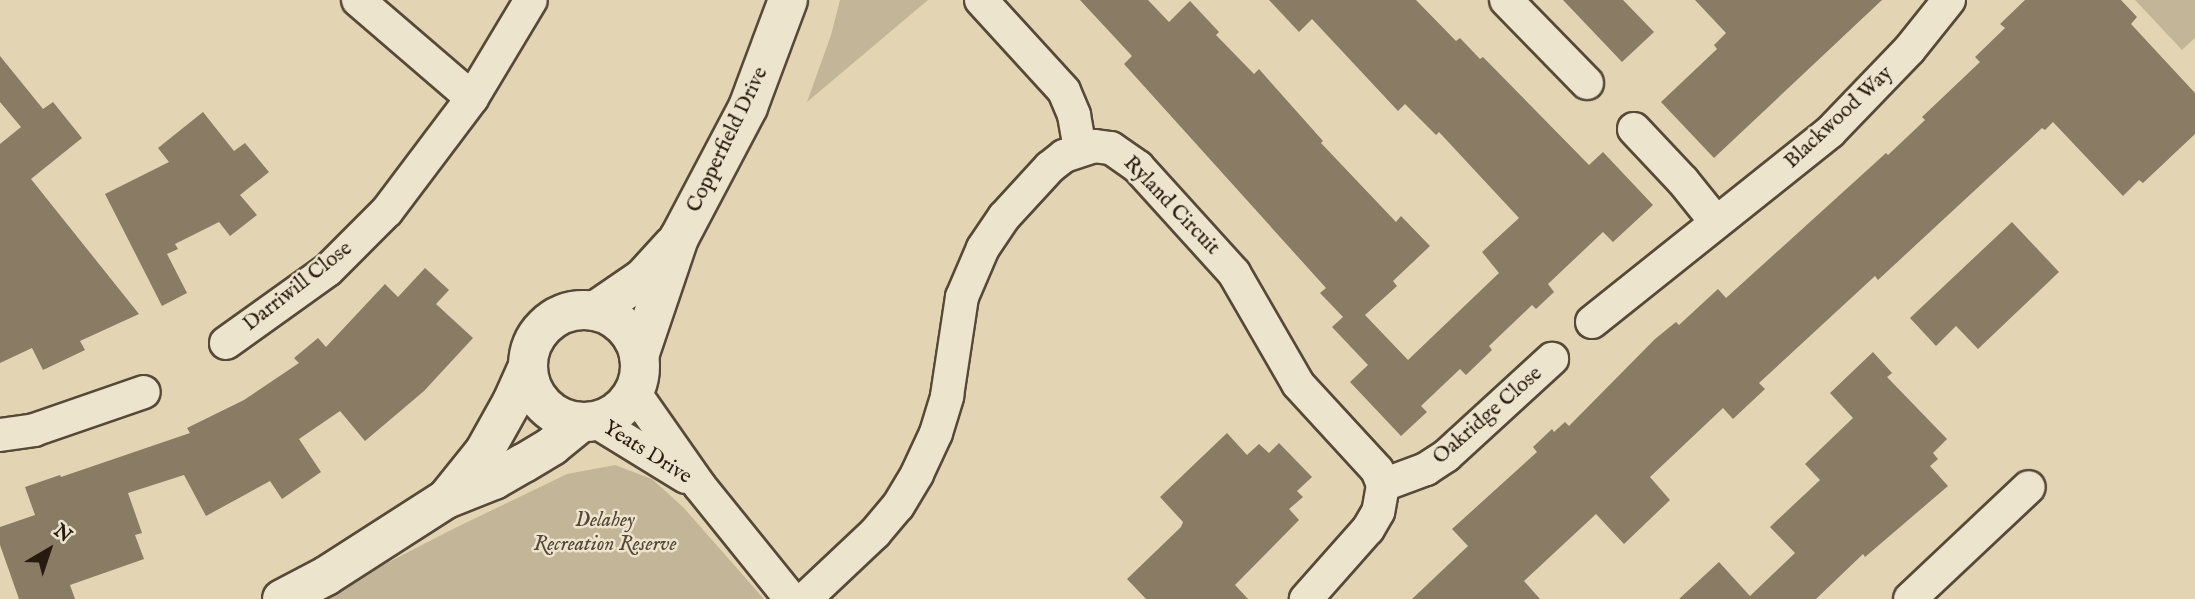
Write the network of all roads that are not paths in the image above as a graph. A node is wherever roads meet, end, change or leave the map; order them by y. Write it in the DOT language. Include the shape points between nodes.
graph roads {
  1 [pos="358,0"];
  2 [pos="531,0"];
  3 [pos="788,0"];
  4 [pos="981,0"];
  5 [pos="1506,0"];
  6 [pos="1949,0"];
  7 [pos="1587,83"];
  8 [pos="472,97"];
  9 [pos="1634,129"];
  10 [pos="1080,148"];
  11 [pos="1716,222"];
  12 [pos="679,238"];
  13 [pos="595,311"];
  14 [pos="1592,322"];
  15 [pos="226,343"];
  16 [pos="1552,359"];
  17 [pos="528,366"];
  18 [pos="637,374"];
  19 [pos="144,392"];
  20 [pos="588,421"];
  21 [pos="0,435"];
  22 [pos="699,485"];
  23 [pos="1384,485"];
  24 [pos="2029,487"];
  25 [pos="446,499"];
  26 [pos="282,599"];
  27 [pos="791,599"];
  28 [pos="805,599"];
  29 [pos="1306,599"];
  30 [pos="1910,599"];
  1 -- 8 [label="street"];
  2 -- 8 [label="street, Darriwill Close"];
  3 -- 12 [label="street, Copperfield Drive" via="748,107"];
  4 -- 10 [label="street" via="1064,91"];
  5 -- 7 [label="street"];
  6 -- 11 [label="street, Blackwood Way" via="1909,50 1830,132"];
  8 -- 15 [label="street, Darriwill Close" via="377,221 328,270"];
  9 -- 11 [label="street"];
  10 -- 23 [label="street, Ryland Circuit" via="1111,148 1125,155 1217,253 1234,273 1297,384 1366,456"];
  10 -- 28 [label="street" via="1050,167 1004,217 983,248 962,297 947,397 936,433 898,506"];
  11 -- 14 [label="street, Blackwood Way"];
  12 -- 13 [label="street, Copperfield Drive" via="643,278"];
  12 -- 18 [label="street, Copperfield Drive"];
  13 -- 17 [label="street" via="570,312 548,323 530,349"];
  13 -- 18 [label="street" via="624,327 634,340"];
  16 -- 23 [label="street, Oakridge Close" via="1446,456"];
  17 -- 20 [label="street" via="531,383 550,410"];
  17 -- 25 [label="street" via="484,452"];
  18 -- 20 [label="street" via="624,405"];
  18 -- 22 [label="street, Yeats Drive"];
  19 -- 21 [label="street" via="34,430"];
  20 -- 22 [label="street, Yeats Drive"];
  20 -- 25 [label="street" via="494,480"];
  22 -- 27 [label="street, Yeats Drive"];
  23 -- 29 [label="street" via="1378,512 1368,529"];
  24 -- 30 [label="street"];
  25 -- 26 [label="street"];
}
